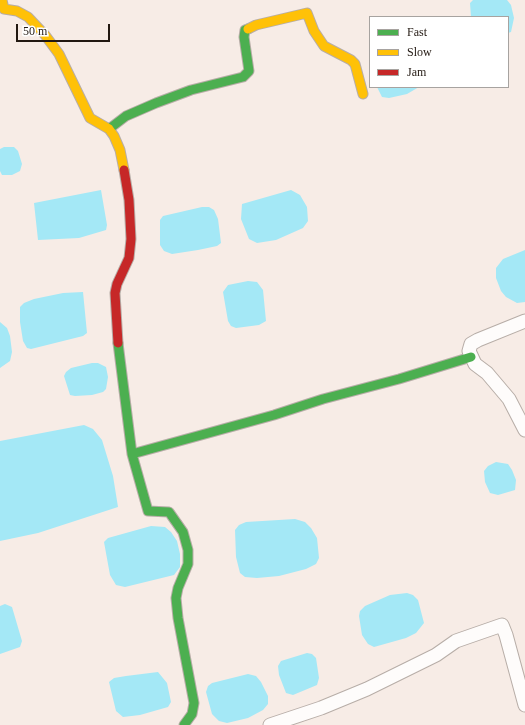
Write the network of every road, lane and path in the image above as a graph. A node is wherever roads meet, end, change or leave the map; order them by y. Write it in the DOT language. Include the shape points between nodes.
graph roads {
  1 [pos="2,7"];
  2 [pos="363,94"];
  3 [pos="108,129"];
  4 [pos="525,321"];
  5 [pos="471,357"];
  6 [pos="525,430"];
  7 [pos="132,454"];
  8 [pos="525,705"];
  9 [pos="184,725"];
  10 [pos="270,725"];
  1 -- 3 [label="street" via="18,11 28,17 45,35 59,54 90,118"];
  2 -- 3 [label="street" via="355,64 324,46 314,31 307,13 245,30 249,70 243,77 191,90 156,103 126,116"];
  3 -- 7 [label="street" via="120,150 129,200 129,258 117,284 115,309"];
  4 -- 5 [label="street" via="471,344"];
  5 -- 6 [label="street" via="509,399"];
  5 -- 7 [label="street"];
  7 -- 9 [label="street" via="148,511 168,512 183,532 188,550 188,564 176,598 194,703 192,714"];
  8 -- 10 [label="street" via="502,625 456,641 436,655 367,688"];
}
